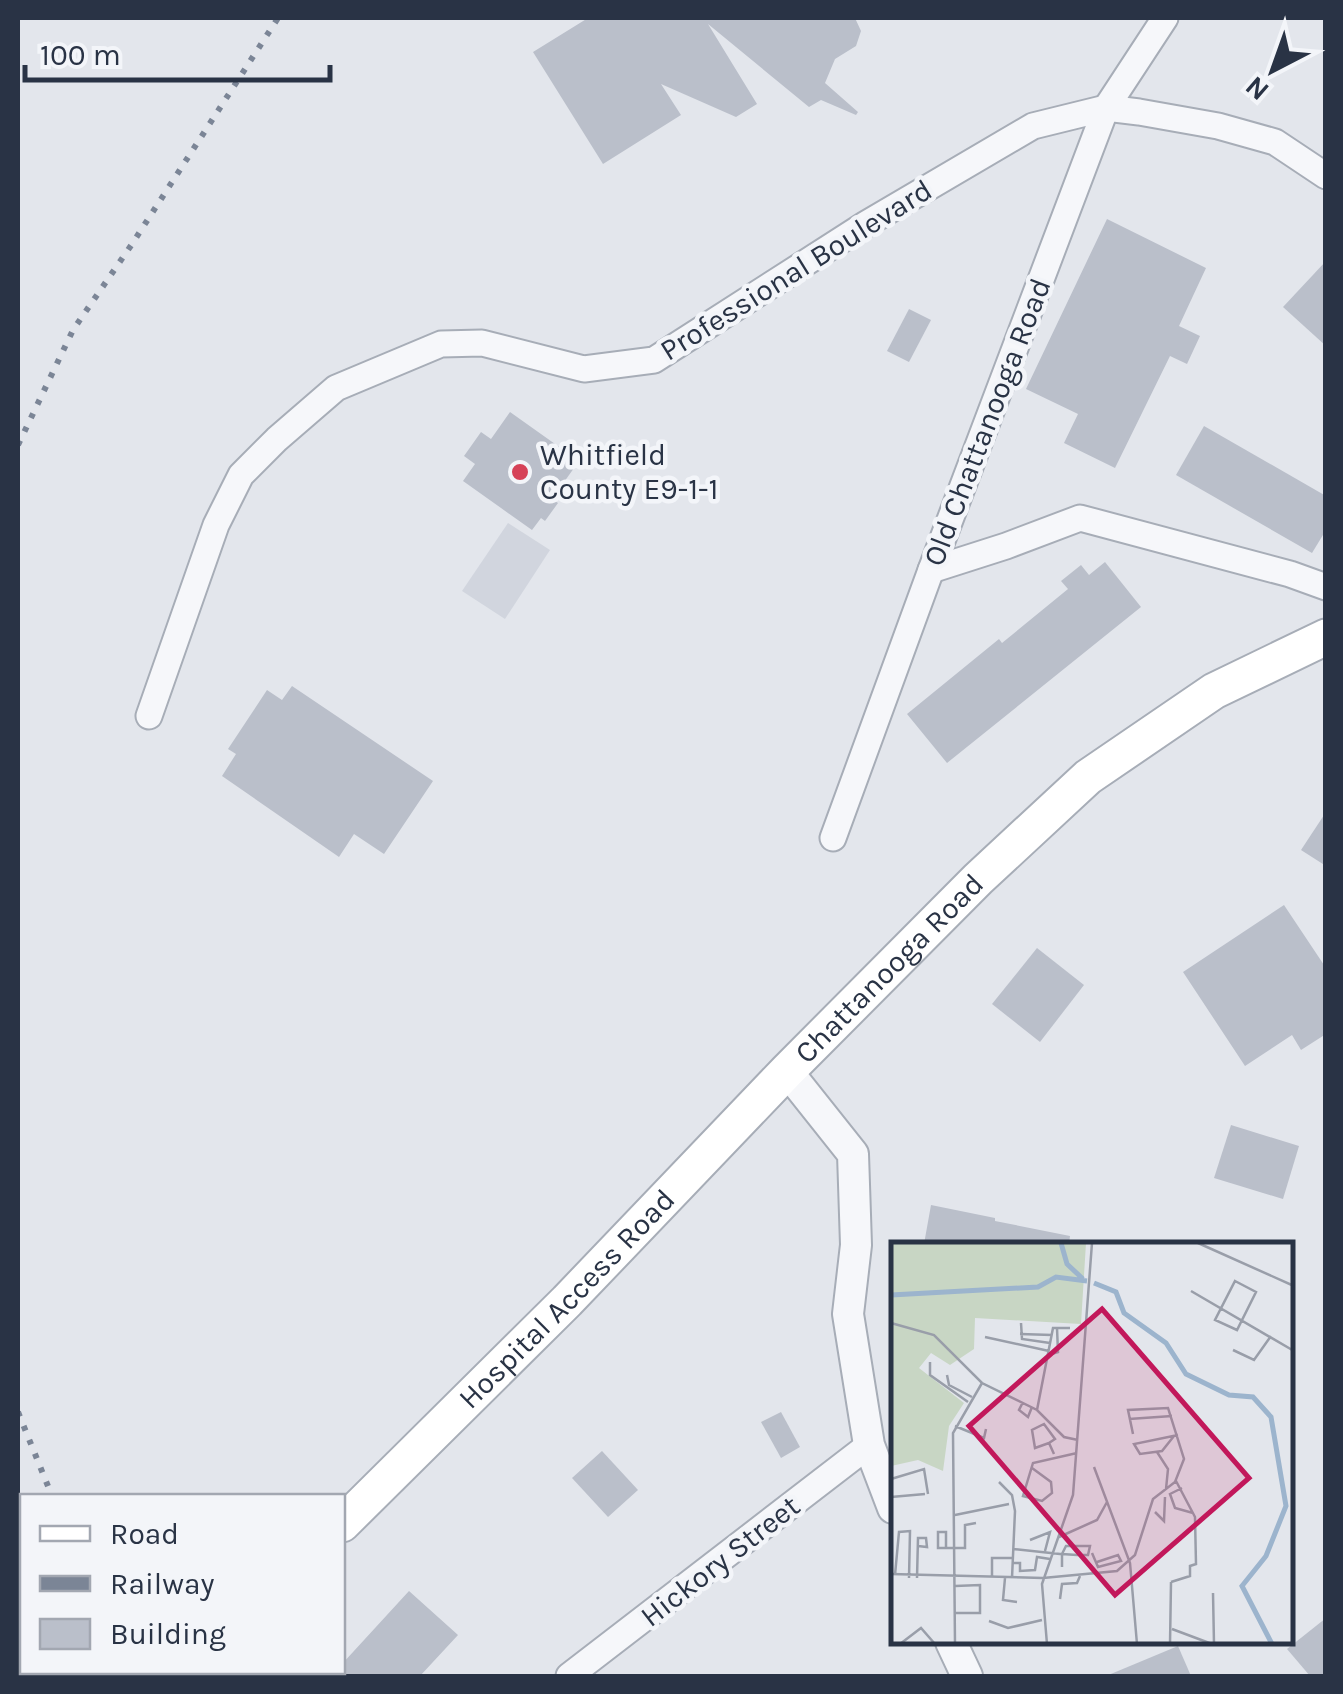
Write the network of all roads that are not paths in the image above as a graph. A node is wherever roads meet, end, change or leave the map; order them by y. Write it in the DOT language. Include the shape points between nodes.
graph roads {
  1 [pos="1165,18"];
  2 [pos="1106,108"];
  3 [pos="1326,176"];
  4 [pos="931,570"];
  5 [pos="1326,587"];
  6 [pos="1326,637"];
  7 [pos="149,716"];
  8 [pos="834,838"];
  9 [pos="787,1070"];
  10 [pos="869,1445"];
  11 [pos="891,1503"];
  12 [pos="345,1521"];
  13 [pos="952,1644"];
  14 [pos="569,1676"];
  15 [pos="967,1676"];
  1 -- 2 [label="street, Old Chattanooga Road"];
  2 -- 3 [label="street, Professional Boulevard" via="1275,142"];
  2 -- 4 [label="street, Old Chattanooga Road"];
  2 -- 7 [label="street, Professional Boulevard" via="1033,126 654,360 584,369 482,344 441,344 336,388 242,475 216,524"];
  4 -- 5 [label="street" via="1080,518"];
  4 -- 8 [label="street, Old Chattanooga Road"];
  6 -- 9 [label="main road, Chattanooga Road" via="1214,691 1088,778"];
  9 -- 10 [label="street, Chattanooga Road" via="853,1154 856,1245 848,1314"];
  9 -- 12 [label="main road, Hospital Access Road" via="568,1301"];
  10 -- 11 [label="street, Chattanooga Road"];
  10 -- 14 [label="street, Hickory Street"];
  13 -- 15 [label="street"];
}
